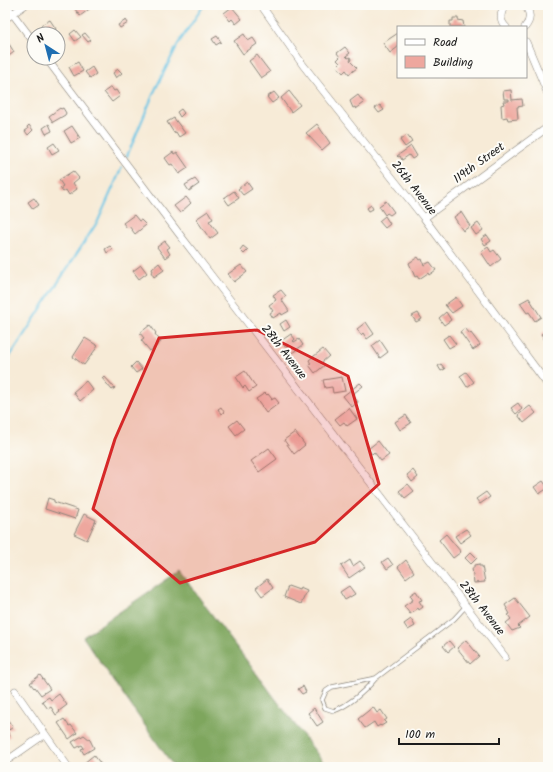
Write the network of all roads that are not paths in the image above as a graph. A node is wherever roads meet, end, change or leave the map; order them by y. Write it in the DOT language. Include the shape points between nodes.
graph roads {
  1 [pos="6,5"];
  2 [pos="25,5"];
  3 [pos="261,5"];
  4 [pos="506,5"];
  5 [pos="524,5"];
  6 [pos="13,14"];
  7 [pos="5,19"];
  8 [pos="505,26"];
  9 [pos="526,26"];
  10 [pos="26,31"];
  11 [pos="527,44"];
  12 [pos="52,66"];
  13 [pos="548,94"];
  14 [pos="548,127"];
  15 [pos="424,218"];
  16 [pos="548,385"];
  17 [pos="466,606"];
  18 [pos="505,657"];
  19 [pos="376,678"];
  20 [pos="15,691"];
  21 [pos="45,734"];
  22 [pos="5,762"];
  23 [pos="68,767"];
  1 -- 6 [label="street"];
  2 -- 6 [label="street"];
  3 -- 15 [label="street, 26th Avenue" via="303,64"];
  4 -- 8 [label="street" via="501,15"];
  5 -- 9 [label="street" via="530,15"];
  6 -- 7 [label="street"];
  6 -- 10 [label="street"];
  11 -- 13 [label="street"];
  12 -- 17 [label="street, 28th Avenue"];
  14 -- 15 [label="street, 119th Street"];
  15 -- 16 [label="street, 26th Avenue"];
  17 -- 18 [label="street, 28th Avenue"];
  17 -- 19 [label="lane" via="454,619"];
  19 -- 19 [label="lane" via="326,690 322,700 325,708 334,711 344,707 364,692"];
  20 -- 21 [label="street"];
  21 -- 22 [label="street"];
  21 -- 23 [label="street"];
}
